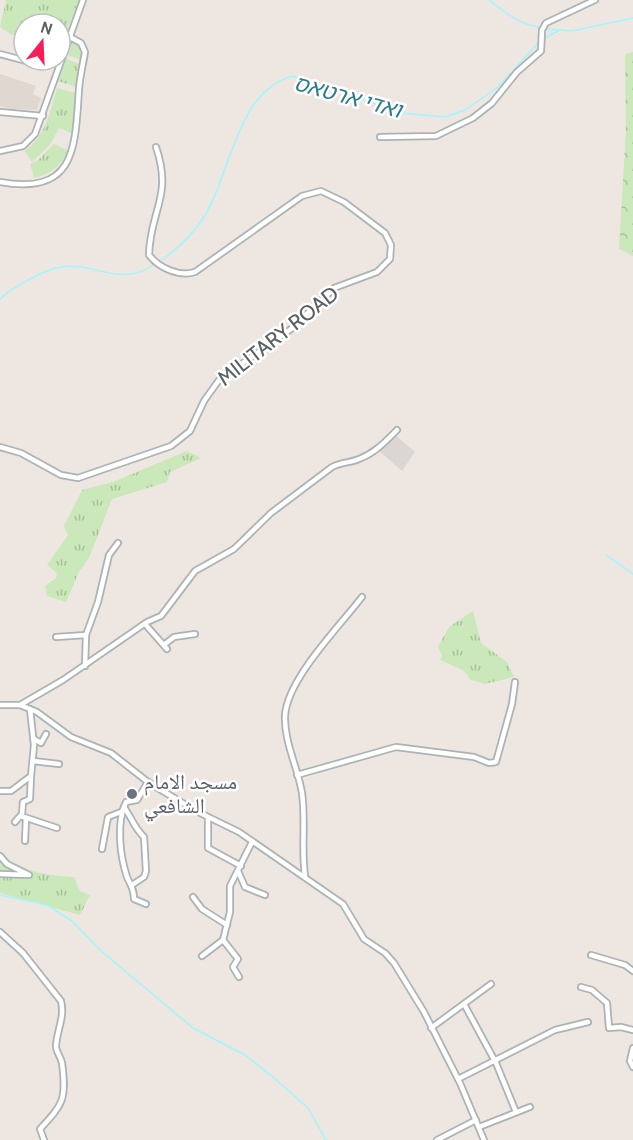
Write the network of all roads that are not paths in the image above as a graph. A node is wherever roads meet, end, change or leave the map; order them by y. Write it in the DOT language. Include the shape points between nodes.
graph roads {
  1 [pos="83,0"];
  2 [pos="595,0"];
  3 [pos="72,31"];
  4 [pos="72,38"];
  5 [pos="58,72"];
  6 [pos="0,112"];
  7 [pos="43,116"];
  8 [pos="380,137"];
  9 [pos="156,147"];
  10 [pos="0,151"];
  11 [pos="0,182"];
  12 [pos="397,430"];
  13 [pos="0,447"];
  14 [pos="118,543"];
  15 [pos="362,597"];
  16 [pos="145,624"];
  17 [pos="195,634"];
  18 [pos="86,635"];
  19 [pos="56,637"];
  20 [pos="84,666"];
  21 [pos="515,682"];
  22 [pos="0,705"];
  23 [pos="20,705"];
  24 [pos="30,709"];
  25 [pos="46,734"];
  26 [pos="34,740"];
  27 [pos="33,761"];
  28 [pos="58,764"];
  29 [pos="297,775"];
  30 [pos="31,776"];
  31 [pos="148,782"];
  32 [pos="0,791"];
  33 [pos="122,809"];
  34 [pos="24,817"];
  35 [pos="208,818"];
  36 [pos="15,822"];
  37 [pos="57,828"];
  38 [pos="25,841"];
  39 [pos="252,842"];
  40 [pos="102,849"];
  41 [pos="0,856"];
  42 [pos="239,869"];
  43 [pos="0,874"];
  44 [pos="305,876"];
  45 [pos="132,885"];
  46 [pos="265,895"];
  47 [pos="193,897"];
  48 [pos="146,904"];
  49 [pos="227,925"];
  50 [pos="0,932"];
  51 [pos="223,940"];
  52 [pos="591,955"];
  53 [pos="202,956"];
  54 [pos="633,971"];
  55 [pos="239,977"];
  56 [pos="491,984"];
  57 [pos="581,987"];
  58 [pos="464,1004"];
  59 [pos="588,1022"];
  60 [pos="431,1028"];
  61 [pos="633,1030"];
  62 [pos="633,1048"];
  63 [pos="495,1061"];
  64 [pos="633,1067"];
  65 [pos="458,1079"];
  66 [pos="530,1107"];
  67 [pos="516,1112"];
  68 [pos="476,1120"];
  69 [pos="479,1127"];
  70 [pos="44,1140"];
  71 [pos="437,1140"];
  72 [pos="484,1140"];
  1 -- 3 [label="street"];
  2 -- 8 [label="street" via="546,23 541,51 473,118 436,136"];
  4 -- 11 [label="street" via="81,43 85,52 73,152 63,167 41,182"];
  5 -- 7 [label="street"];
  6 -- 7 [label="street"];
  7 -- 10 [label="street" via="29,141"];
  9 -- 13 [label="street, MILITARY ROAD" via="163,169 163,189 149,255 167,269 181,274 195,272 302,196 315,191 331,194 382,230 391,245 390,259 377,272 334,288 291,329 219,380 207,395 190,432 171,446 78,478 61,475 21,453"];
  12 -- 16 [label="street" via="376,451 332,467 271,513 234,549 195,571 161,616"];
  14 -- 18 [label="street" via="109,555"];
  15 -- 29 [label="street" via="299,676 285,715"];
  16 -- 17 [label="street" via="166,646 174,637"];
  16 -- 20 [label="street"];
  18 -- 19 [label="street"];
  18 -- 20 [label="street"];
  20 -- 23 [label="street"];
  21 -- 29 [label="street" via="496,762 396,747"];
  22 -- 23 [label="street"];
  23 -- 24 [label="street"];
  24 -- 26 [label="street"];
  24 -- 31 [label="street" via="71,737 111,753"];
  25 -- 26 [label="street" via="41,743"];
  26 -- 27 [label="street"];
  27 -- 28 [label="street"];
  27 -- 30 [label="street"];
  29 -- 44 [label="street" via="305,828"];
  30 -- 32 [label="street" via="11,791"];
  30 -- 34 [label="street" via="30,799 23,802"];
  31 -- 33 [label="street" via="137,800 126,802"];
  31 -- 35 [label="street"];
  33 -- 40 [label="street" via="108,817"];
  33 -- 45 [label="street" via="122,849"];
  33 -- 45 [label="street" via="144,837 146,871"];
  34 -- 36 [label="street"];
  34 -- 37 [label="street"];
  34 -- 38 [label="street"];
  35 -- 39 [label="street"];
  35 -- 42 [label="street" via="208,848"];
  39 -- 42 [label="street"];
  39 -- 44 [label="street"];
  41 -- 43 [label="street" via="29,875"];
  42 -- 46 [label="street" via="245,887"];
  42 -- 49 [label="street" via="230,886"];
  44 -- 60 [label="street" via="344,904 364,939 390,957"];
  45 -- 48 [label="street" via="134,899"];
  47 -- 49 [label="street" via="202,909"];
  49 -- 51 [label="street"];
  50 -- 70 [label="street" via="62,1000 62,1025 56,1048 62,1063 64,1100 40,1129"];
  51 -- 53 [label="street"];
  51 -- 55 [label="street" via="238,959 234,967"];
  52 -- 54 [label="street"];
  56 -- 58 [label="street"];
  57 -- 61 [label="street" via="607,1002 609,1028"];
  58 -- 60 [label="street"];
  58 -- 63 [label="street"];
  59 -- 63 [label="street" via="555,1030"];
  60 -- 65 [label="street"];
  62 -- 64 [label="street"];
  63 -- 65 [label="street"];
  63 -- 67 [label="street"];
  65 -- 68 [label="street"];
  66 -- 67 [label="street"];
  67 -- 69 [label="street"];
  68 -- 69 [label="street"];
  68 -- 71 [label="street"];
  69 -- 72 [label="street"];
}
